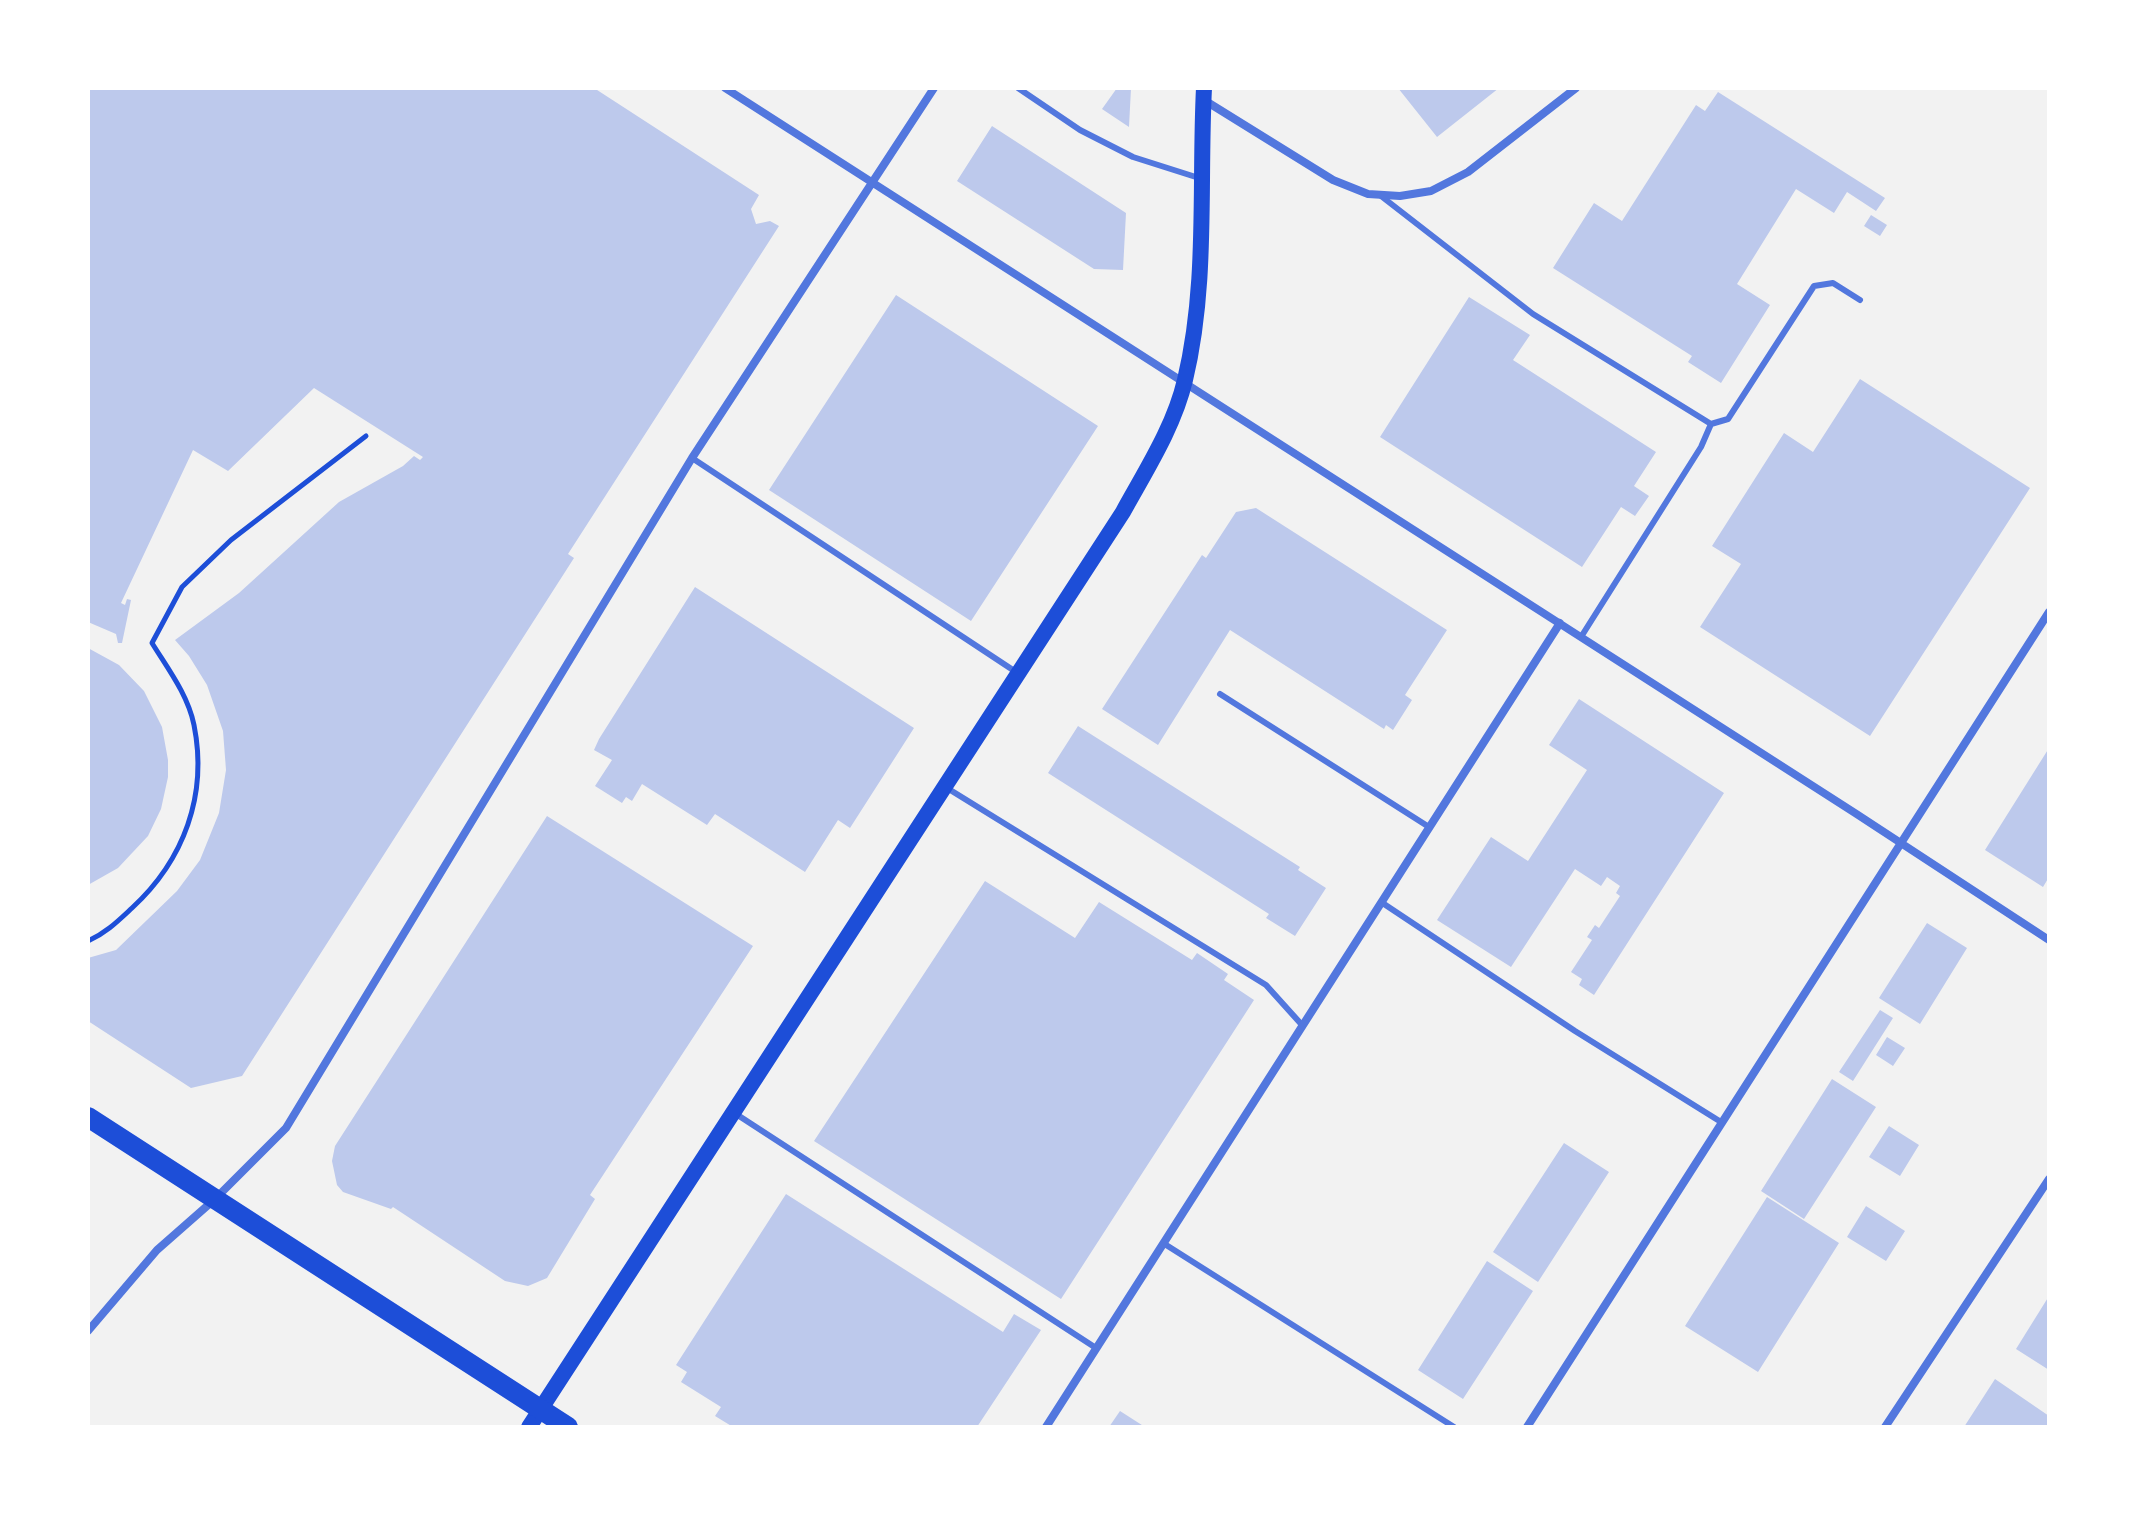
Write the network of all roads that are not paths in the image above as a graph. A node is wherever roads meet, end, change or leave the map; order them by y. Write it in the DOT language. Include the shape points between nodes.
graph roads {
  1 [pos="725,88"];
  2 [pos="934,88"];
  3 [pos="1018,88"];
  4 [pos="1576,88"];
  5 [pos="1204,94"];
  6 [pos="1202,179"];
  7 [pos="873,181"];
  8 [pos="1378,194"];
  9 [pos="1860,300"];
  10 [pos="1185,383"];
  11 [pos="1711,424"];
  12 [pos="692,458"];
  13 [pos="2049,612"];
  14 [pos="1560,623"];
  15 [pos="1581,637"];
  16 [pos="1018,673"];
  17 [pos="1220,694"];
  18 [pos="945,787"];
  19 [pos="1429,827"];
  20 [pos="1900,843"];
  21 [pos="1381,902"];
  22 [pos="2049,940"];
  23 [pos="1302,1025"];
  24 [pos="733,1112"];
  25 [pos="88,1117"];
  26 [pos="1721,1122"];
  27 [pos="2049,1179"];
  28 [pos="215,1199"];
  29 [pos="1163,1243"];
  30 [pos="88,1331"];
  31 [pos="1096,1348"];
  32 [pos="540,1409"];
  33 [pos="529,1427"];
  34 [pos="568,1427"];
  35 [pos="1046,1427"];
  36 [pos="1454,1427"];
  37 [pos="1527,1427"];
  38 [pos="1885,1427"];
  1 -- 7 [label="street"];
  2 -- 7 [label="street"];
  3 -- 6 [label="lane" via="1080,130 1133,157"];
  4 -- 8 [label="street" via="1468,172 1431,191"];
  5 -- 6 [label="main road"];
  5 -- 8 [label="street" via="1333,180"];
  6 -- 10 [label="main road" via="1198,304"];
  7 -- 10 [label="street"];
  7 -- 12 [label="street"];
  8 -- 11 [label="lane" via="1533,314"];
  9 -- 11 [label="lane" via="1833,283 1814,286 1728,419"];
  10 -- 14 [label="street"];
  10 -- 16 [label="main road" via="1161,445 1123,512"];
  11 -- 15 [label="lane"];
  12 -- 16 [label="lane"];
  12 -- 28 [label="street" via="286,1128"];
  13 -- 20 [label="street"];
  14 -- 15 [label="street"];
  14 -- 19 [label="street"];
  15 -- 20 [label="street"];
  16 -- 18 [label="main road"];
  17 -- 19 [label="lane"];
  18 -- 23 [label="lane" via="1266,985"];
  18 -- 24 [label="main road"];
  19 -- 21 [label="street"];
  20 -- 22 [label="street"];
  20 -- 26 [label="street"];
  21 -- 23 [label="street"];
  21 -- 26 [label="lane"];
  23 -- 29 [label="street"];
  24 -- 31 [label="lane"];
  24 -- 32 [label="main road"];
  25 -- 28 [label="main road"];
  26 -- 37 [label="street"];
  27 -- 38 [label="street"];
  28 -- 30 [label="street" via="157,1250"];
  28 -- 32 [label="main road"];
  29 -- 31 [label="street"];
  29 -- 36 [label="lane"];
  31 -- 35 [label="street"];
  32 -- 33 [label="main road"];
  32 -- 34 [label="main road"];
}
